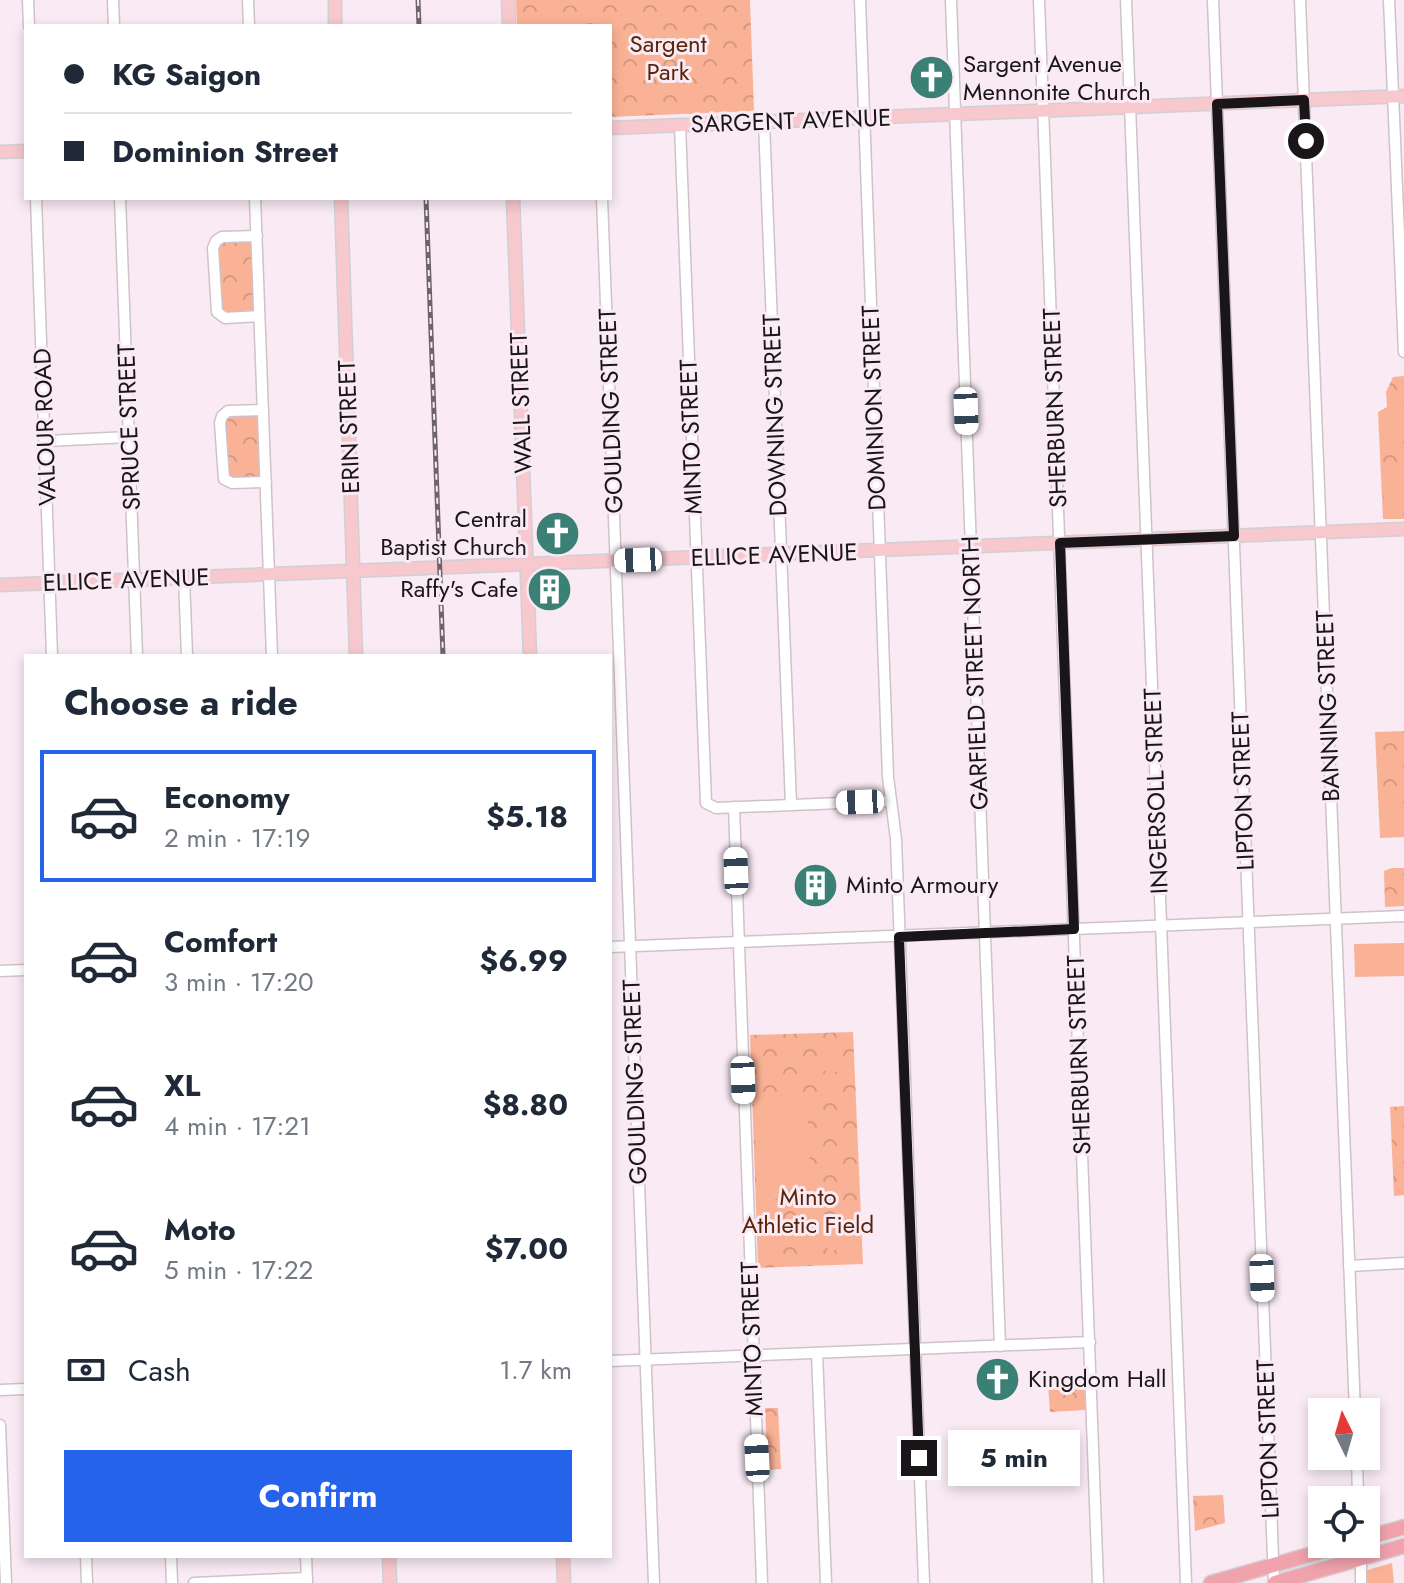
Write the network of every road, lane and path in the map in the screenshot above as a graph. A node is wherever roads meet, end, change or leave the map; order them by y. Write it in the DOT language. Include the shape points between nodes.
graph roads {
  1 [pos="28,0"];
  2 [pos="113,0"];
  3 [pos="248,0"];
  4 [pos="335,0"];
  5 [pos="508,0"];
  6 [pos="860,0"];
  7 [pos="951,0"];
  8 [pos="1039,0"];
  9 [pos="1126,0"];
  10 [pos="1213,0"];
  11 [pos="1300,0"];
  12 [pos="1389,0"];
  13 [pos="29,24"];
  14 [pos="114,24"];
  15 [pos="249,24"];
  16 [pos="335,24"];
  17 [pos="509,24"];
  18 [pos="1398,96"];
  19 [pos="1304,100"];
  20 [pos="1217,104"];
  21 [pos="1130,108"];
  22 [pos="1043,111"];
  23 [pos="955,115"];
  24 [pos="864,118"];
  25 [pos="764,122"];
  26 [pos="680,125"];
  27 [pos="612,128"];
  28 [pos="24,151"];
  29 [pos="0,152"];
  30 [pos="36,200"];
  31 [pos="120,200"];
  32 [pos="255,200"];
  33 [pos="341,200"];
  34 [pos="513,200"];
  35 [pos="602,200"];
  36 [pos="257,236"];
  37 [pos="259,316"];
  38 [pos="1404,352"];
  39 [pos="263,410"];
  40 [pos="129,437"];
  41 [pos="46,441"];
  42 [pos="266,482"];
  43 [pos="1404,529"];
  44 [pos="1321,533"];
  45 [pos="1234,536"];
  46 [pos="1147,539"];
  47 [pos="1060,543"];
  48 [pos="971,546"];
  49 [pos="879,551"];
  50 [pos="781,553"];
  51 [pos="696,558"];
  52 [pos="616,561"];
  53 [pos="527,564"];
  54 [pos="353,571"];
  55 [pos="270,575"];
  56 [pos="184,578"];
  57 [pos="134,580"];
  58 [pos="49,583"];
  59 [pos="0,585"];
  60 [pos="52,654"];
  61 [pos="137,654"];
  62 [pos="187,654"];
  63 [pos="272,654"];
  64 [pos="356,654"];
  65 [pos="530,654"];
  66 [pos="889,801"];
  67 [pos="791,804"];
  68 [pos="734,807"];
  69 [pos="1404,916"];
  70 [pos="1336,919"];
  71 [pos="1248,923"];
  72 [pos="1161,926"];
  73 [pos="1074,929"];
  74 [pos="985,933"];
  75 [pos="899,937"];
  76 [pos="738,943"];
  77 [pos="630,946"];
  78 [pos="612,947"];
  79 [pos="24,970"];
  80 [pos="0,971"];
  81 [pos="1404,1263"];
  82 [pos="1349,1266"];
  83 [pos="1090,1342"];
  84 [pos="1000,1346"];
  85 [pos="915,1349"];
  86 [pos="817,1353"];
  87 [pos="752,1355"];
  88 [pos="645,1360"];
  89 [pos="612,1361"];
  90 [pos="24,1389"];
  91 [pos="0,1390"];
  92 [pos="1354,1398"];
  93 [pos="0,1425"];
  94 [pos="1404,1527"];
  95 [pos="1380,1534"];
  96 [pos="1404,1546"];
  97 [pos="1380,1553"];
  98 [pos="1308,1555"];
  99 [pos="86,1558"];
  100 [pos="171,1558"];
  101 [pos="306,1558"];
  102 [pos="389,1558"];
  103 [pos="563,1558"];
  104 [pos="1361,1558"];
  105 [pos="1273,1565"];
  106 [pos="307,1581"];
  107 [pos="6,1583"];
  108 [pos="87,1583"];
  109 [pos="172,1583"];
  110 [pos="194,1583"];
  111 [pos="390,1583"];
  112 [pos="564,1583"];
  113 [pos="654,1583"];
  114 [pos="762,1583"];
  115 [pos="826,1583"];
  116 [pos="924,1583"];
  117 [pos="1098,1583"];
  118 [pos="1186,1583"];
  119 [pos="1211,1583"];
  120 [pos="1274,1583"];
  121 [pos="1361,1583"];
  1 -- 13 [label="street"];
  2 -- 14 [label="street"];
  3 -- 15 [label="street"];
  4 -- 16 [label="main road"];
  5 -- 17 [label="main road"];
  6 -- 24 [label="street, DOMINION STREET"];
  7 -- 23 [label="street, GARFIELD STREET NORTH"];
  8 -- 22 [label="street, SHERBURN STREET"];
  9 -- 21 [label="street, INGERSOLL STREET"];
  10 -- 20 [label="street, LIPTON STREET"];
  11 -- 19 [label="street, BANNING STREET"];
  12 -- 18 [label="street"];
  18 -- 19 [label="main road, SARGENT AVENUE"];
  18 -- 38 [label="street"];
  19 -- 20 [label="main road, SARGENT AVENUE"];
  19 -- 44 [label="street, BANNING STREET"];
  20 -- 21 [label="main road, SARGENT AVENUE"];
  20 -- 45 [label="street, LIPTON STREET"];
  21 -- 22 [label="main road, SARGENT AVENUE"];
  21 -- 46 [label="street, INGERSOLL STREET"];
  22 -- 23 [label="main road, SARGENT AVENUE"];
  22 -- 47 [label="street, SHERBURN STREET"];
  23 -- 24 [label="main road, SARGENT AVENUE"];
  23 -- 48 [label="street, GARFIELD STREET NORTH"];
  24 -- 25 [label="main road, SARGENT AVENUE"];
  24 -- 49 [label="street, DOMINION STREET"];
  25 -- 26 [label="main road, SARGENT AVENUE"];
  25 -- 50 [label="street, DOWNING STREET"];
  26 -- 27 [label="main road, SARGENT AVENUE"];
  26 -- 51 [label="street, MINTO STREET"];
  28 -- 29 [label="main road"];
  30 -- 41 [label="street, VALOUR ROAD"];
  31 -- 40 [label="street, SPRUCE STREET"];
  32 -- 36 [label="street"];
  33 -- 54 [label="main road, ERIN STREET"];
  34 -- 53 [label="main road, WALL STREET"];
  35 -- 52 [label="street, GOULDING STREET"];
  36 -- 37 [label="street"];
  36 -- 37 [label="street" via="222,237 213,248 217,312 225,318"];
  37 -- 39 [label="street"];
  39 -- 42 [label="street"];
  39 -- 42 [label="street" via="228,411 220,423 224,479"];
  40 -- 41 [label="street"];
  40 -- 57 [label="street, SPRUCE STREET"];
  41 -- 58 [label="street, VALOUR ROAD"];
  42 -- 55 [label="street"];
  43 -- 44 [label="main road, ELLICE AVENUE"];
  44 -- 45 [label="main road, ELLICE AVENUE"];
  44 -- 70 [label="street, BANNING STREET"];
  45 -- 46 [label="main road, ELLICE AVENUE"];
  45 -- 71 [label="street, LIPTON STREET"];
  46 -- 47 [label="main road, ELLICE AVENUE"];
  46 -- 72 [label="street, INGERSOLL STREET"];
  47 -- 48 [label="main road, ELLICE AVENUE"];
  47 -- 73 [label="street, SHERBURN STREET"];
  48 -- 49 [label="main road, ELLICE AVENUE"];
  48 -- 74 [label="street, GARFIELD STREET NORTH"];
  49 -- 50 [label="main road, ELLICE AVENUE"];
  49 -- 66 [label="street, DOMINION STREET"];
  50 -- 51 [label="main road, ELLICE AVENUE"];
  50 -- 67 [label="street, DOWNING STREET"];
  51 -- 52 [label="main road, ELLICE AVENUE"];
  51 -- 68 [label="street, MINTO STREET" via="705,796 709,807"];
  52 -- 53 [label="main road, ELLICE AVENUE"];
  52 -- 77 [label="street, GOULDING STREET"];
  53 -- 54 [label="main road, ELLICE AVENUE"];
  53 -- 65 [label="main road, WALL STREET"];
  54 -- 55 [label="main road, ELLICE AVENUE"];
  54 -- 64 [label="main road, ERIN STREET"];
  55 -- 56 [label="main road, ELLICE AVENUE"];
  55 -- 63 [label="street"];
  56 -- 57 [label="main road, ELLICE AVENUE"];
  56 -- 62 [label="street"];
  57 -- 58 [label="main road, ELLICE AVENUE"];
  57 -- 61 [label="street, SPRUCE STREET"];
  58 -- 59 [label="main road, ELLICE AVENUE"];
  58 -- 60 [label="street, VALOUR ROAD"];
  66 -- 67 [label="street"];
  66 -- 75 [label="street, DOMINION STREET" via="896,839"];
  67 -- 68 [label="street"];
  68 -- 76 [label="street, MINTO STREET"];
  69 -- 70 [label="street"];
  70 -- 71 [label="street"];
  70 -- 82 [label="street, BANNING STREET"];
  71 -- 72 [label="street"];
  71 -- 105 [label="street, LIPTON STREET"];
  72 -- 73 [label="street"];
  72 -- 118 [label="street, INGERSOLL STREET"];
  73 -- 74 [label="street"];
  73 -- 83 [label="street, SHERBURN STREET"];
  74 -- 75 [label="street"];
  74 -- 84 [label="street, GARFIELD STREET NORTH"];
  75 -- 76 [label="street"];
  75 -- 85 [label="street, DOMINION STREET"];
  76 -- 77 [label="street"];
  76 -- 87 [label="street, MINTO STREET"];
  77 -- 78 [label="street"];
  77 -- 88 [label="street, GOULDING STREET"];
  79 -- 80 [label="street"];
  81 -- 82 [label="street"];
  82 -- 92 [label="street, BANNING STREET"];
  83 -- 84 [label="street"];
  83 -- 117 [label="street, SHERBURN STREET"];
  84 -- 85 [label="street"];
  85 -- 86 [label="street"];
  85 -- 116 [label="street, DOMINION STREET"];
  86 -- 87 [label="street"];
  86 -- 115 [label="street"];
  87 -- 88 [label="street"];
  87 -- 114 [label="street, MINTO STREET"];
  88 -- 89 [label="street"];
  88 -- 113 [label="street, GOULDING STREET"];
  90 -- 91 [label="street"];
  93 -- 107 [label="street"];
  94 -- 95 [label="highway"];
  96 -- 97 [label="highway"];
  98 -- 105 [label="highway"];
  99 -- 108 [label="street"];
  100 -- 109 [label="street"];
  101 -- 106 [label="street"];
  102 -- 111 [label="main road"];
  103 -- 112 [label="main road"];
  104 -- 120 [label="highway"];
  104 -- 121 [label="street"];
  105 -- 119 [label="highway"];
  105 -- 120 [label="street, LIPTON STREET"];
  106 -- 110 [label="street"];
}
